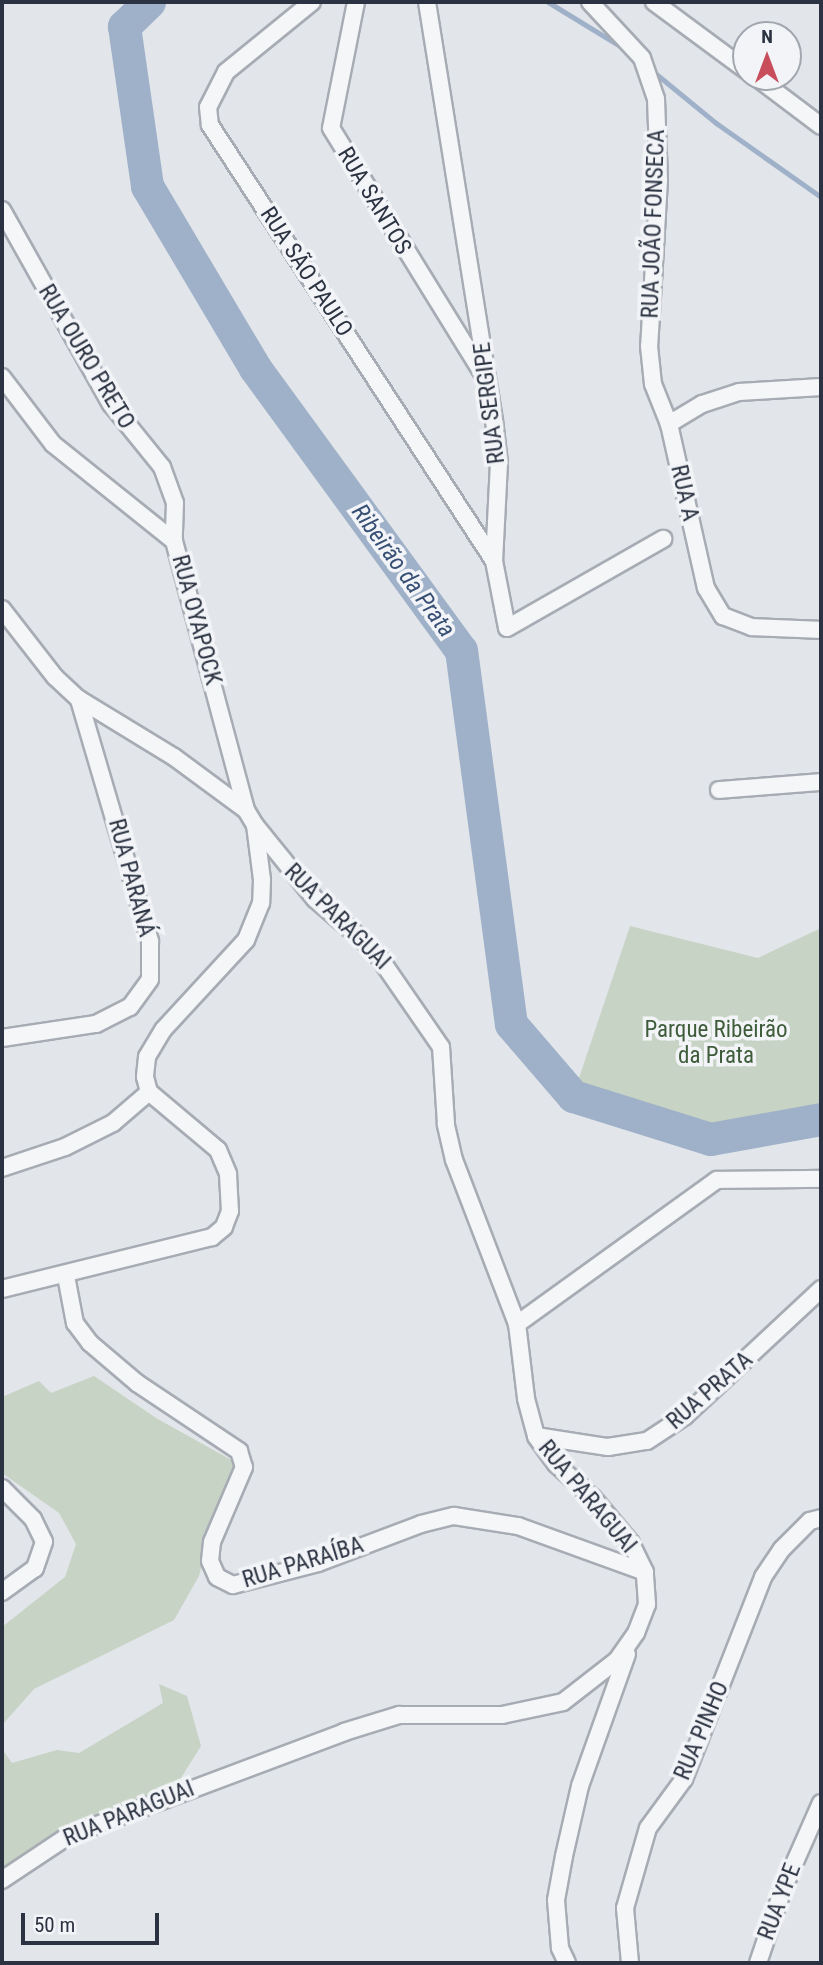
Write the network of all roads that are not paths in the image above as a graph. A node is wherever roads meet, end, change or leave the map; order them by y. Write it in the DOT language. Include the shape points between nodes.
graph roads {
  1 [pos="312,2"];
  2 [pos="356,2"];
  3 [pos="427,2"];
  4 [pos="590,2"];
  5 [pos="654,2"];
  6 [pos="732,59"];
  7 [pos="775,91"];
  8 [pos="821,126"];
  9 [pos="2,210"];
  10 [pos="2,377"];
  11 [pos="488,382"];
  12 [pos="821,387"];
  13 [pos="669,424"];
  14 [pos="663,539"];
  15 [pos="174,541"];
  16 [pos="494,561"];
  17 [pos="2,608"];
  18 [pos="821,630"];
  19 [pos="79,699"];
  20 [pos="821,782"];
  21 [pos="719,790"];
  22 [pos="246,810"];
  23 [pos="255,825"];
  24 [pos="2,1038"];
  25 [pos="149,1091"];
  26 [pos="2,1168"];
  27 [pos="821,1179"];
  28 [pos="66,1276"];
  29 [pos="2,1289"];
  30 [pos="821,1289"];
  31 [pos="517,1324"];
  32 [pos="536,1436"];
  33 [pos="2,1488"];
  34 [pos="821,1518"];
  35 [pos="645,1572"];
  36 [pos="2,1592"];
  37 [pos="636,1633"];
  38 [pos="821,1803"];
  39 [pos="2,1880"];
  40 [pos="568,1963"];
  41 [pos="630,1963"];
  42 [pos="758,1963"];
  1 -- 16 [label="street, RUA SÃO PAULO" via="226,72 208,107 210,125"];
  2 -- 11 [label="street, RUA SANTOS" via="331,128"];
  3 -- 11 [label="street, RUA SERGIPE"];
  4 -- 13 [label="street, RUA JOÃO FONSECA" via="642,58 656,99 660,159 650,356 653,384"];
  5 -- 6 [label="street"];
  7 -- 8 [label="street"];
  9 -- 15 [label="street, RUA OURO PRETO" via="111,404 162,467 175,503"];
  10 -- 15 [label="street, RUA OYAPOCK" via="52,444"];
  11 -- 16 [label="street, RUA SERGIPE" via="499,463"];
  12 -- 13 [label="street" via="739,392 702,404"];
  13 -- 18 [label="street, RUA A" via="706,588 723,616 752,627"];
  14 -- 16 [label="street, RUA SERGIPE" via="507,628"];
  15 -- 22 [label="street, RUA OYAPOCK"];
  17 -- 19 [label="street" via="48,669"];
  19 -- 22 [label="street" via="174,757"];
  19 -- 24 [label="street, RUA PARANÁ" via="150,942 150,979 130,1007 96,1024"];
  20 -- 21 [label="street"];
  22 -- 23 [label="street, RUA PARAGUAI"];
  23 -- 25 [label="street" via="261,903 246,940 163,1030 147,1057"];
  23 -- 31 [label="street, RUA PARAGUAI" via="315,899 374,950 441,1047 446,1124 454,1160"];
  25 -- 26 [label="street" via="113,1123 65,1147"];
  25 -- 28 [label="street" via="218,1150 228,1174 230,1211 224,1227 212,1237"];
  27 -- 31 [label="street" via="717,1180"];
  28 -- 29 [label="street"];
  28 -- 35 [label="street, RUA PARAÍBA" via="75,1323 90,1343 137,1383 239,1451 244,1467 240,1484 212,1542 209,1561 217,1577 233,1585 254,1582 454,1516 518,1526"];
  30 -- 32 [label="street, RUA PRATA" via="685,1416 648,1441 608,1447"];
  31 -- 32 [label="street, RUA PARAGUAI" via="526,1398"];
  32 -- 35 [label="street, RUA PARAGUAI" via="556,1464 631,1543"];
  33 -- 36 [label="street" via="33,1519 44,1542 35,1568"];
  34 -- 41 [label="street, RUA PINHO" via="810,1521 782,1549 763,1577 688,1770 643,1839 625,1908"];
  35 -- 37 [label="street, RUA PARAGUAI" via="647,1605"];
  37 -- 39 [label="street, RUA PARAGUAI" via="617,1660 563,1702 502,1715 399,1715 344,1732 68,1836"];
  37 -- 40 [label="street" via="602,1717 564,1856 556,1900 560,1948"];
  38 -- 42 [label="street, RUA YPE" via="783,1889"];
}
